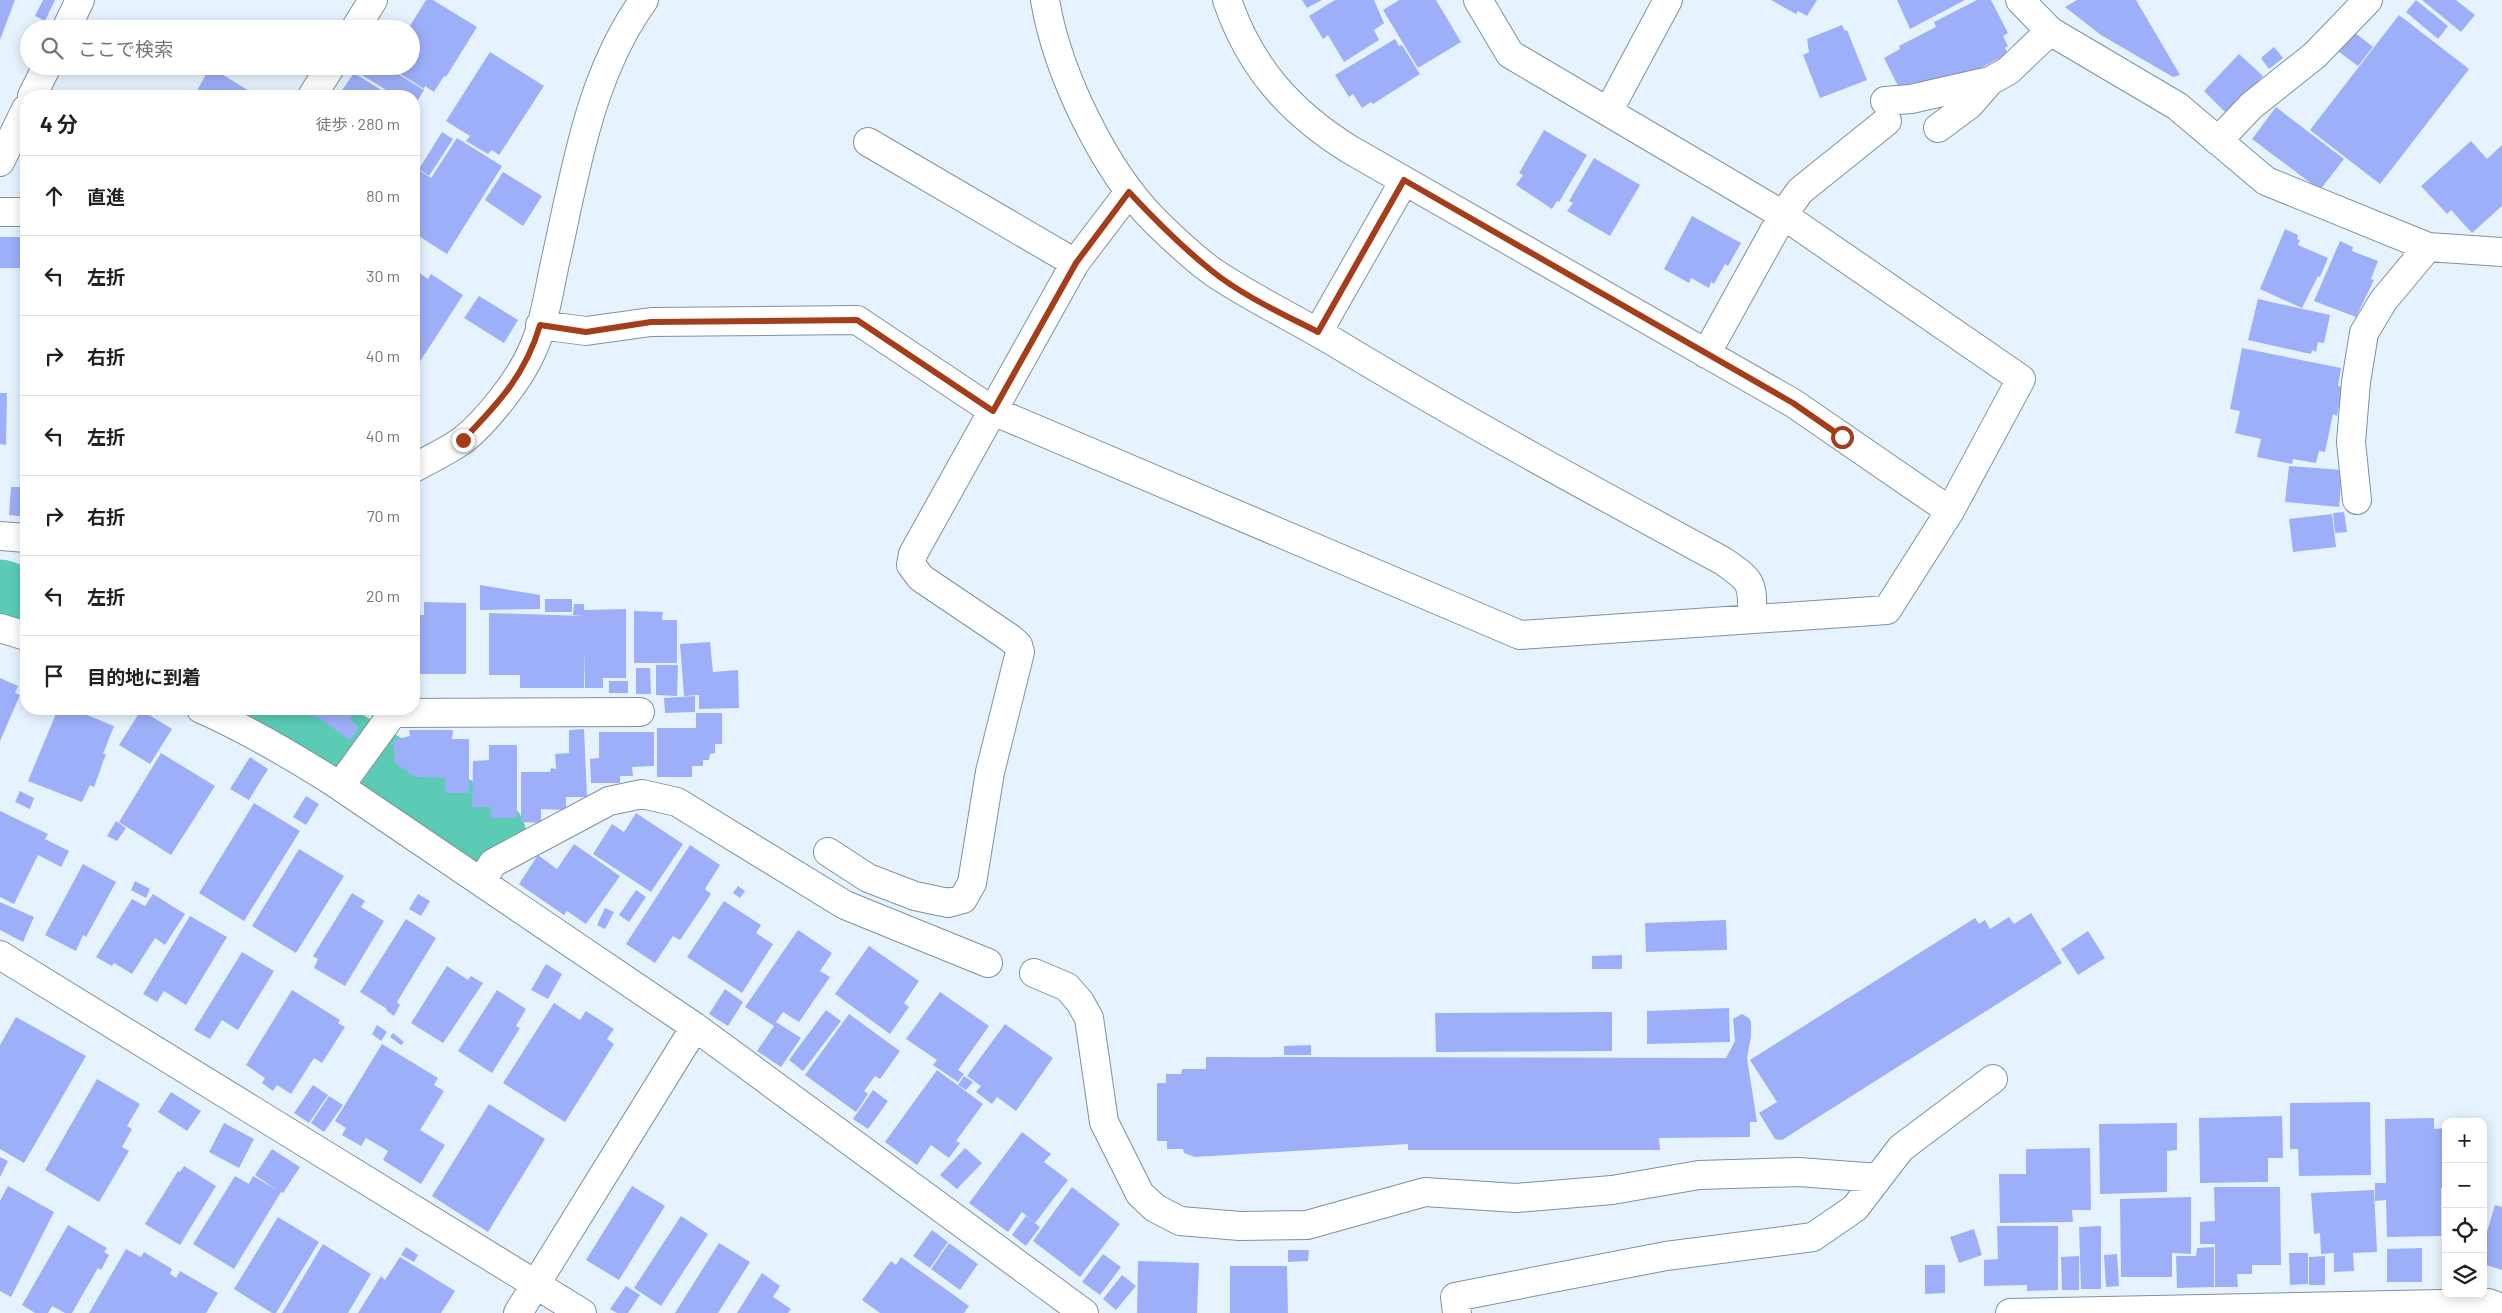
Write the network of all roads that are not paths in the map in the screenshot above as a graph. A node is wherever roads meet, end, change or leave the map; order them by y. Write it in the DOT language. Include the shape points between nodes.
graph roads {
  1 [pos="80,0"];
  2 [pos="373,0"];
  3 [pos="644,0"];
  4 [pos="1045,0"];
  5 [pos="1227,0"];
  6 [pos="1478,0"];
  7 [pos="1668,0"];
  8 [pos="2020,0"];
  9 [pos="2368,0"];
  10 [pos="70,20"];
  11 [pos="361,20"];
  12 [pos="2050,31"];
  13 [pos="42,75"];
  14 [pos="325,75"];
  15 [pos="1990,81"];
  16 [pos="35,90"];
  17 [pos="316,90"];
  18 [pos="1609,110"];
  19 [pos="20,121"];
  20 [pos="1938,128"];
  21 [pos="2218,141"];
  22 [pos="868,142"];
  23 [pos="0,162"];
  24 [pos="1404,180"];
  25 [pos="1129,192"];
  26 [pos="0,212"];
  27 [pos="20,212"];
  28 [pos="1783,215"];
  29 [pos="2428,247"];
  30 [pos="2502,252"];
  31 [pos="1076,263"];
  32 [pos="540,325"];
  33 [pos="1318,332"];
  34 [pos="1706,354"];
  35 [pos="993,411"];
  36 [pos="420,465"];
  37 [pos="2357,500"];
  38 [pos="1950,511"];
  39 [pos="0,536"];
  40 [pos="20,538"];
  41 [pos="1752,618"];
  42 [pos="0,628"];
  43 [pos="20,634"];
  44 [pos="640,712"];
  45 [pos="420,713"];
  46 [pos="215,715"];
  47 [pos="392,715"];
  48 [pos="340,786"];
  49 [pos="828,852"];
  50 [pos="481,882"];
  51 [pos="0,955"];
  52 [pos="988,963"];
  53 [pos="1034,974"];
  54 [pos="694,1027"];
  55 [pos="1993,1080"];
  56 [pos="1878,1178"];
  57 [pos="536,1284"];
  58 [pos="2502,1308"];
  59 [pos="2189,1311"];
  60 [pos="518,1313"];
  61 [pos="582,1313"];
  62 [pos="1084,1313"];
  63 [pos="1457,1313"];
  64 [pos="2010,1313"];
  1 -- 10 [label="street"];
  2 -- 11 [label="street"];
  3 -- 32 [label="street" via="599,86 584,136"];
  4 -- 25 [label="street" via="1057,54 1073,91"];
  5 -- 24 [label="street" via="1251,53 1288,102 1317,128"];
  6 -- 18 [label="street" via="1510,54"];
  7 -- 18 [label="street"];
  8 -- 12 [label="street"];
  9 -- 21 [label="street" via="2315,55 2250,106"];
  12 -- 15 [label="street" via="2008,71"];
  12 -- 21 [label="street" via="2177,106"];
  13 -- 16 [label="street"];
  14 -- 17 [label="street"];
  15 -- 20 [label="street" via="1969,105"];
  15 -- 28 [label="street" via="1911,99 1886,111 1800,190"];
  18 -- 28 [label="street"];
  19 -- 23 [label="street"];
  21 -- 29 [label="street" via="2266,180"];
  22 -- 31 [label="street"];
  24 -- 33 [label="street"];
  24 -- 34 [label="street"];
  25 -- 31 [label="street"];
  25 -- 33 [label="street" via="1156,222 1213,272 1256,300"];
  26 -- 27 [label="street"];
  28 -- 34 [label="street"];
  28 -- 38 [label="street" via="2021,379"];
  29 -- 30 [label="street"];
  29 -- 37 [label="street" via="2383,301 2364,333 2351,442"];
  31 -- 35 [label="street"];
  32 -- 35 [label="street" via="586,332 651,322 857,320"];
  32 -- 36 [label="street" via="532,351 501,400 463,440"];
  33 -- 41 [label="street" via="1526,454 1723,561 1745,576 1753,590"];
  34 -- 38 [label="street" via="1793,403"];
  35 -- 41 [label="street" via="1520,635"];
  35 -- 49 [label="street" via="912,554 911,565 921,578 941,593 1010,638 1020,652 990,772 972,883 963,899 948,903 923,898 868,878"];
  38 -- 41 [label="street" via="1887,610"];
  39 -- 40 [label="street"];
  42 -- 43 [label="street"];
  44 -- 45 [label="street"];
  46 -- 48 [label="street" via="282,749"];
  47 -- 48 [label="street"];
  48 -- 50 [label="street"];
  50 -- 52 [label="street" via="493,863 609,801 642,794 677,802 846,905"];
  50 -- 54 [label="street"];
  51 -- 57 [label="street"];
  53 -- 56 [label="street" via="1067,987 1080,1002 1088,1018 1104,1122 1140,1194 1155,1208 1180,1221 1240,1226 1307,1225 1425,1192 1516,1198 1612,1190 1699,1175 1779,1172"];
  54 -- 57 [label="street"];
  54 -- 62 [label="street"];
  55 -- 56 [label="street" via="1901,1148"];
  56 -- 63 [label="street" via="1855,1208 1813,1237 1666,1256 1455,1297"];
  57 -- 60 [label="street"];
  57 -- 61 [label="street"];
  58 -- 59 [label="street" via="2488,1303"];
  59 -- 64 [label="street"];
}
